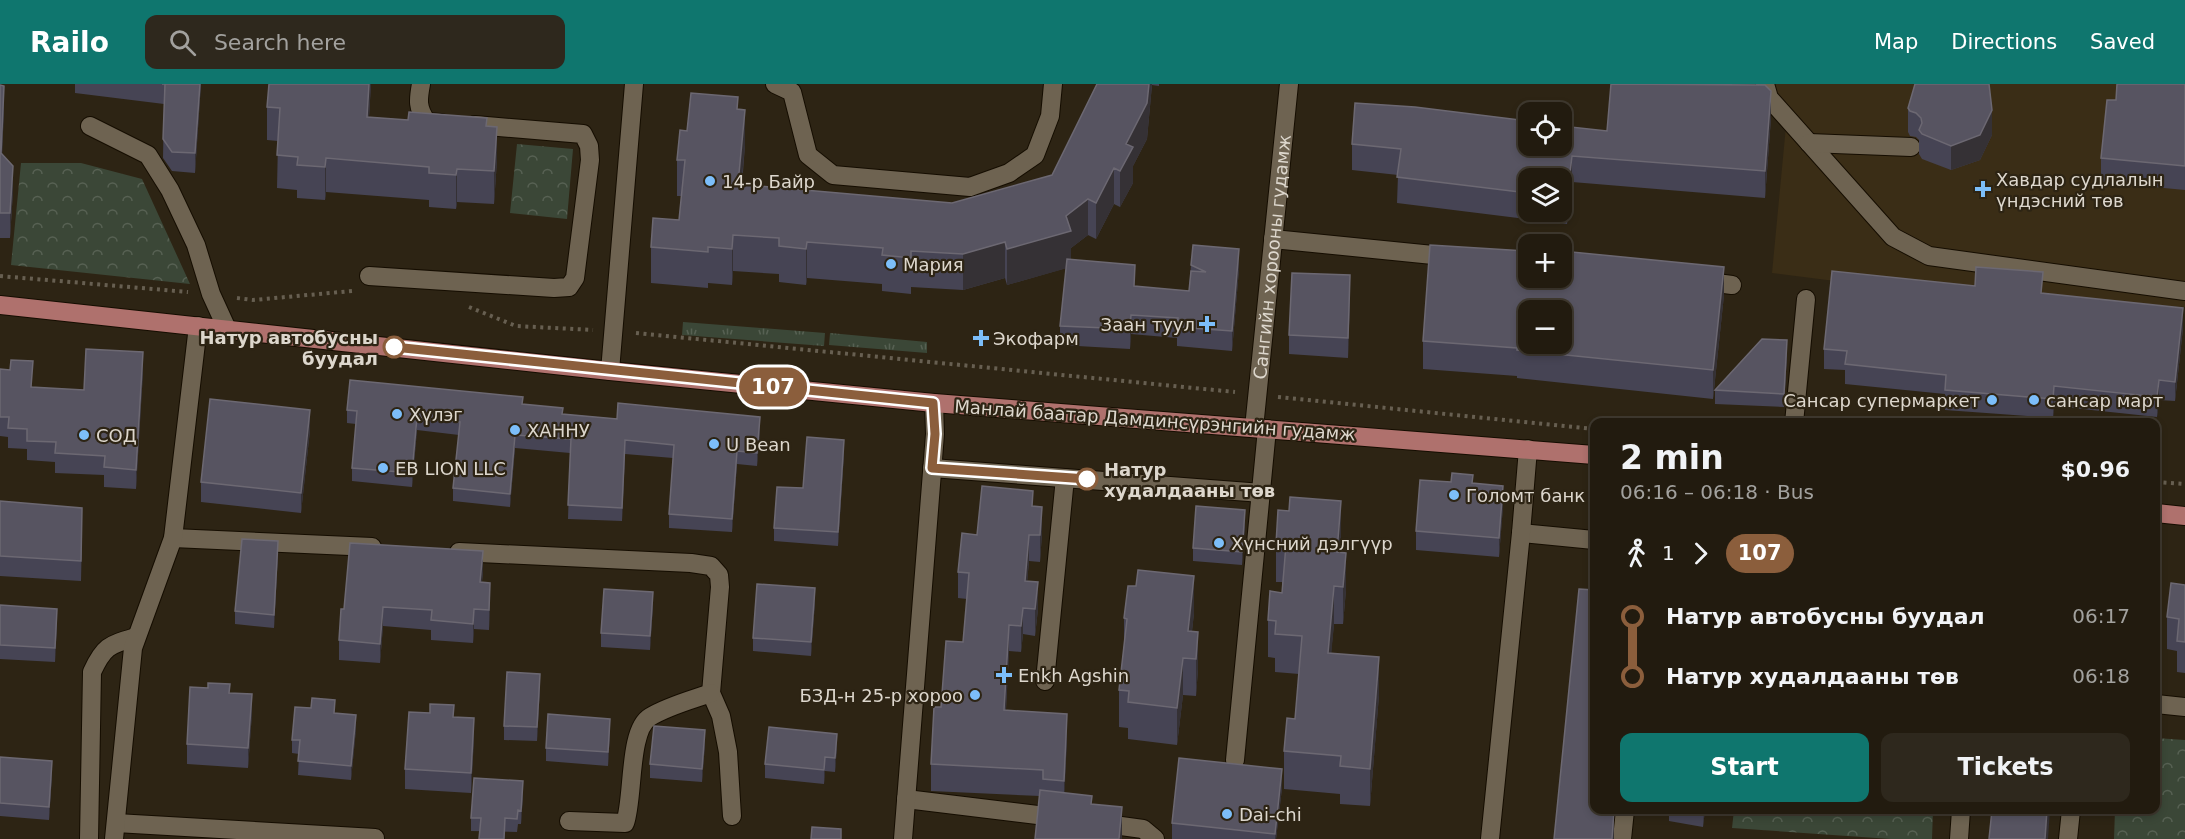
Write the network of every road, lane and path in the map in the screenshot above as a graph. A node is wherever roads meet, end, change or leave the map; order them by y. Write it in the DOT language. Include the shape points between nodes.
graph roads {
  1 [pos="421,84"];
  2 [pos="634,84"];
  3 [pos="775,84"];
  4 [pos="1053,84"];
  5 [pos="1289,84"];
  6 [pos="1765,84"];
  7 [pos="90,126"];
  8 [pos="1809,143"];
  9 [pos="1911,147"];
  10 [pos="1273,239"];
  11 [pos="1470,259"];
  12 [pos="0,276"];
  13 [pos="369,276"];
  14 [pos="1687,280"];
  15 [pos="1732,285"];
  16 [pos="2185,291"];
  17 [pos="359,292"];
  18 [pos="211,294"];
  19 [pos="1806,299"];
  20 [pos="0,305"];
  21 [pos="465,306"];
  22 [pos="198,326"];
  23 [pos="227,329"];
  24 [pos="612,331"];
  25 [pos="610,371"];
  26 [pos="1257,394"];
  27 [pos="933,403"];
  28 [pos="1794,418"];
  29 [pos="1260,428"];
  30 [pos="1590,429"];
  31 [pos="1528,449"];
  32 [pos="1590,455"];
  33 [pos="932,468"];
  34 [pos="1065,478"];
  35 [pos="2160,482"];
  36 [pos="2185,484"];
  37 [pos="1262,493"];
  38 [pos="2160,513"];
  39 [pos="2185,516"];
  40 [pos="1521,533"];
  41 [pos="173,538"];
  42 [pos="1590,540"];
  43 [pos="385,548"];
  44 [pos="444,551"];
  45 [pos="136,638"];
  46 [pos="1045,681"];
  47 [pos="711,693"];
  48 [pos="2160,704"];
  49 [pos="2185,707"];
  50 [pos="1235,760"];
  51 [pos="906,799"];
  52 [pos="1625,814"];
  53 [pos="1961,814"];
  54 [pos="2071,814"];
  55 [pos="732,816"];
  56 [pos="569,821"];
  57 [pos="115,831"];
  58 [pos="375,838"];
  59 [pos="89,839"];
  60 [pos="903,839"];
  61 [pos="1155,839"];
  62 [pos="1490,839"];
  63 [pos="1622,839"];
  64 [pos="1959,839"];
  65 [pos="2068,839"];
  1 -- 13 [label="street" via="418,106 427,122 583,134 590,160 575,278 569,287 554,288"];
  2 -- 24 [label="street"];
  3 -- 4 [label="street" via="792,92 808,155 833,175 970,187 1009,173 1035,155 1050,116"];
  5 -- 10 [label="street, Сангийн хорооны гудамж"];
  6 -- 8 [label="street" via="1769,98"];
  7 -- 18 [label="street" via="148,155 196,245"];
  8 -- 9 [label="street"];
  8 -- 16 [label="street" via="1893,237 1929,256"];
  10 -- 11 [label="street"];
  10 -- 26 [label="street, Сангийн хорооны гудамж"];
  12 -- 18 [label="path"];
  14 -- 15 [label="street"];
  17 -- 18 [label="path" via="253,300"];
  18 -- 23 [label="street"];
  19 -- 28 [label="street"];
  20 -- 22 [label="main road, Манлай баатар Дамдинсүрэнгийн гудамж"];
  21 -- 24 [label="path" via="516,326"];
  22 -- 23 [label="main road, Манлай баатар Дамдинсүрэнгийн гудамж"];
  22 -- 41 [label="street"];
  23 -- 25 [label="main road, Манлай баатар Дамдинсүрэнгийн гудамж"];
  24 -- 25 [label="street"];
  24 -- 26 [label="path"];
  25 -- 27 [label="main road, Манлай баатар Дамдинсүрэнгийн гудамж"];
  26 -- 29 [label="street, Сангийн хорооны гудамж"];
  26 -- 30 [label="path"];
  27 -- 29 [label="main road, Манлай баатар Дамдинсүрэнгийн гудамж"];
  27 -- 33 [label="street"];
  29 -- 31 [label="main road, Манлай баатар Дамдинсүрэнгийн гудамж"];
  29 -- 37 [label="street, Сангийн хорооны гудамж"];
  31 -- 32 [label="main road, Манлай баатар Дамдинсүрэнгийн гудамж"];
  31 -- 40 [label="street"];
  33 -- 34 [label="street"];
  33 -- 51 [label="street"];
  34 -- 37 [label="street"];
  34 -- 46 [label="street"];
  35 -- 36 [label="path"];
  37 -- 50 [label="street, Сангийн хорооны гудамж"];
  38 -- 39 [label="main road"];
  40 -- 42 [label="street"];
  40 -- 62 [label="street"];
  41 -- 43 [label="street"];
  41 -- 45 [label="street"];
  44 -- 47 [label="street" via="711,566 719,576 720,587"];
  45 -- 57 [label="street"];
  45 -- 59 [label="street" via="101,653 92,672"];
  47 -- 55 [label="street" via="721,716 728,752"];
  47 -- 56 [label="street" via="648,718 638,733 630,810 625,823"];
  48 -- 49 [label="street"];
  51 -- 60 [label="street"];
  51 -- 61 [label="street" via="1143,829"];
  52 -- 63 [label="street"];
  53 -- 64 [label="street"];
  54 -- 65 [label="street"];
  57 -- 58 [label="street"];
}
